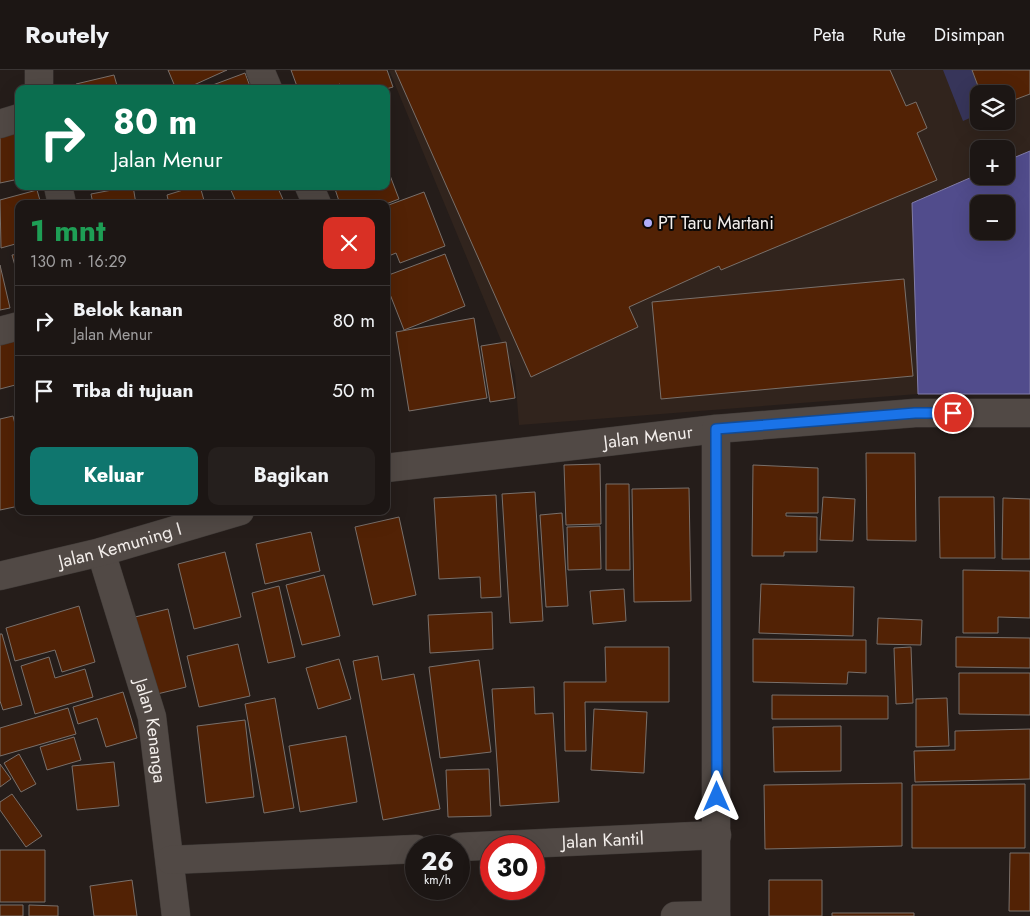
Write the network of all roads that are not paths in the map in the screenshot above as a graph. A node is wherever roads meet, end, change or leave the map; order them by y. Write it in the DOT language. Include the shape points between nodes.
graph roads {
  1 [pos="39,70"];
  2 [pos="260,70"];
  3 [pos="39,85"];
  4 [pos="266,85"];
  5 [pos="15,119"];
  6 [pos="0,124"];
  7 [pos="15,327"];
  8 [pos="0,331"];
  9 [pos="1030,413"];
  10 [pos="716,429"];
  11 [pos="390,468"];
  12 [pos="226,515"];
  13 [pos="101,552"];
  14 [pos="0,576"];
  15 [pos="718,835"];
  16 [pos="470,846"];
  17 [pos="405,849"];
  18 [pos="170,860"];
  19 [pos="176,916"];
  20 [pos="675,916"];
  21 [pos="716,916"];
  1 -- 3 [label="street"];
  2 -- 4 [label="street"];
  5 -- 6 [label="street"];
  7 -- 8 [label="street"];
  9 -- 10 [label="street, Jalan Menur" via="915,413"];
  10 -- 11 [label="street, Jalan Menur"];
  10 -- 15 [label="street"];
  12 -- 13 [label="street, Jalan Kemuning I"];
  13 -- 14 [label="street, Jalan Kemuning I"];
  13 -- 18 [label="street, Jalan Kenanga" via="152,717"];
  15 -- 16 [label="street, Jalan Kantil"];
  15 -- 21 [label="street"];
  17 -- 18 [label="street"];
  18 -- 19 [label="street, Jalan Kenanga"];
  20 -- 21 [label="street"];
}
